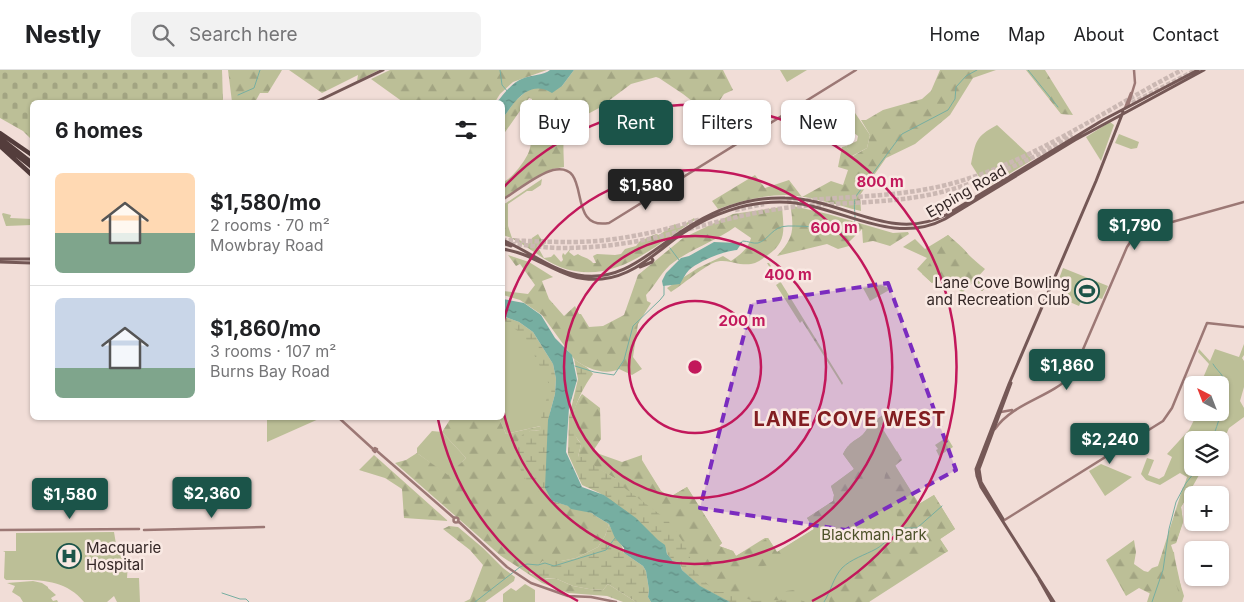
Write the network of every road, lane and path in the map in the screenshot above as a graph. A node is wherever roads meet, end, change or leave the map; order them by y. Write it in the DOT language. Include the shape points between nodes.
graph roads {
  1 [pos="383,70"];
  2 [pos="856,70"];
  3 [pos="1134,70"];
  4 [pos="1198,70"];
  5 [pos="1204,70"];
  6 [pos="1134,88"];
  7 [pos="1132,97"];
  8 [pos="320,100"];
  9 [pos="1136,102"];
  10 [pos="1125,110"];
  11 [pos="1110,120"];
  12 [pos="1116,131"];
  13 [pos="0,133"];
  14 [pos="0,140"];
  15 [pos="0,146"];
  16 [pos="30,154"];
  17 [pos="30,162"];
  18 [pos="1036,162"];
  19 [pos="30,166"];
  20 [pos="30,173"];
  21 [pos="505,198"];
  22 [pos="787,198"];
  23 [pos="1244,202"];
  24 [pos="787,203"];
  25 [pos="847,213"];
  26 [pos="912,227"];
  27 [pos="505,242"];
  28 [pos="505,243"];
  29 [pos="505,250"];
  30 [pos="529,256"];
  31 [pos="650,256"];
  32 [pos="0,260"];
  33 [pos="30,261"];
  34 [pos="1244,327"];
  35 [pos="1015,410"];
  36 [pos="999,413"];
  37 [pos="340,420"];
  38 [pos="993,429"];
  39 [pos="1003,521"];
  40 [pos="264,527"];
  41 [pos="0,530"];
  42 [pos="616,602"];
  43 [pos="1053,602"];
  1 -- 8 [label="main road"];
  2 -- 21 [label="main road" via="609,223 595,223 585,215 578,184 562,170 552,171"];
  3 -- 6 [label="main road"];
  4 -- 9 [label="main road, Epping Road"];
  5 -- 10 [label="main road, Epping Road"];
  6 -- 7 [label="main road"];
  6 -- 10 [label="main road"];
  7 -- 9 [label="main road"];
  7 -- 10 [label="main road"];
  9 -- 10 [label="main road, Epping Road"];
  10 -- 11 [label="main road, Epping Road"];
  10 -- 12 [label="main road"];
  10 -- 18 [label="main road, Epping Road"];
  11 -- 12 [label="main road" via="1116,121"];
  11 -- 18 [label="main road, Epping Road"];
  12 -- 36 [label="main road"];
  13 -- 16 [label="highway"];
  14 -- 17 [label="highway"];
  14 -- 19 [label="highway"];
  15 -- 20 [label="highway"];
  18 -- 26 [label="main road, Epping Road" via="940,222"];
  22 -- 24 [label="main road"];
  22 -- 25 [label="main road, Epping Road" via="815,202"];
  22 -- 31 [label="main road, Epping Road" via="756,200 722,209 687,227"];
  23 -- 35 [label="main road" via="1147,229 1135,236 1072,375"];
  24 -- 25 [label="main road, Epping Road"];
  24 -- 31 [label="main road, Epping Road" via="752,205 716,215"];
  25 -- 26 [label="main road, Epping Road"];
  25 -- 26 [label="main road, Epping Road" via="895,229"];
  27 -- 31 [label="main road, Epping Road" via="562,270 585,276 617,273"];
  28 -- 30 [label="main road"];
  29 -- 30 [label="main road"];
  30 -- 31 [label="main road" via="558,272 582,279 602,279 652,262"];
  32 -- 33 [label="main road"];
  34 -- 39 [label="main road" via="1206,323 1165,419"];
  35 -- 36 [label="main road"];
  35 -- 38 [label="main road"];
  36 -- 38 [label="main road"];
  37 -- 42 [label="main road" via="512,571 559,594"];
  38 -- 39 [label="main road" via="978,463 977,476"];
  39 -- 43 [label="main road"];
  40 -- 41 [label="main road"];
}
